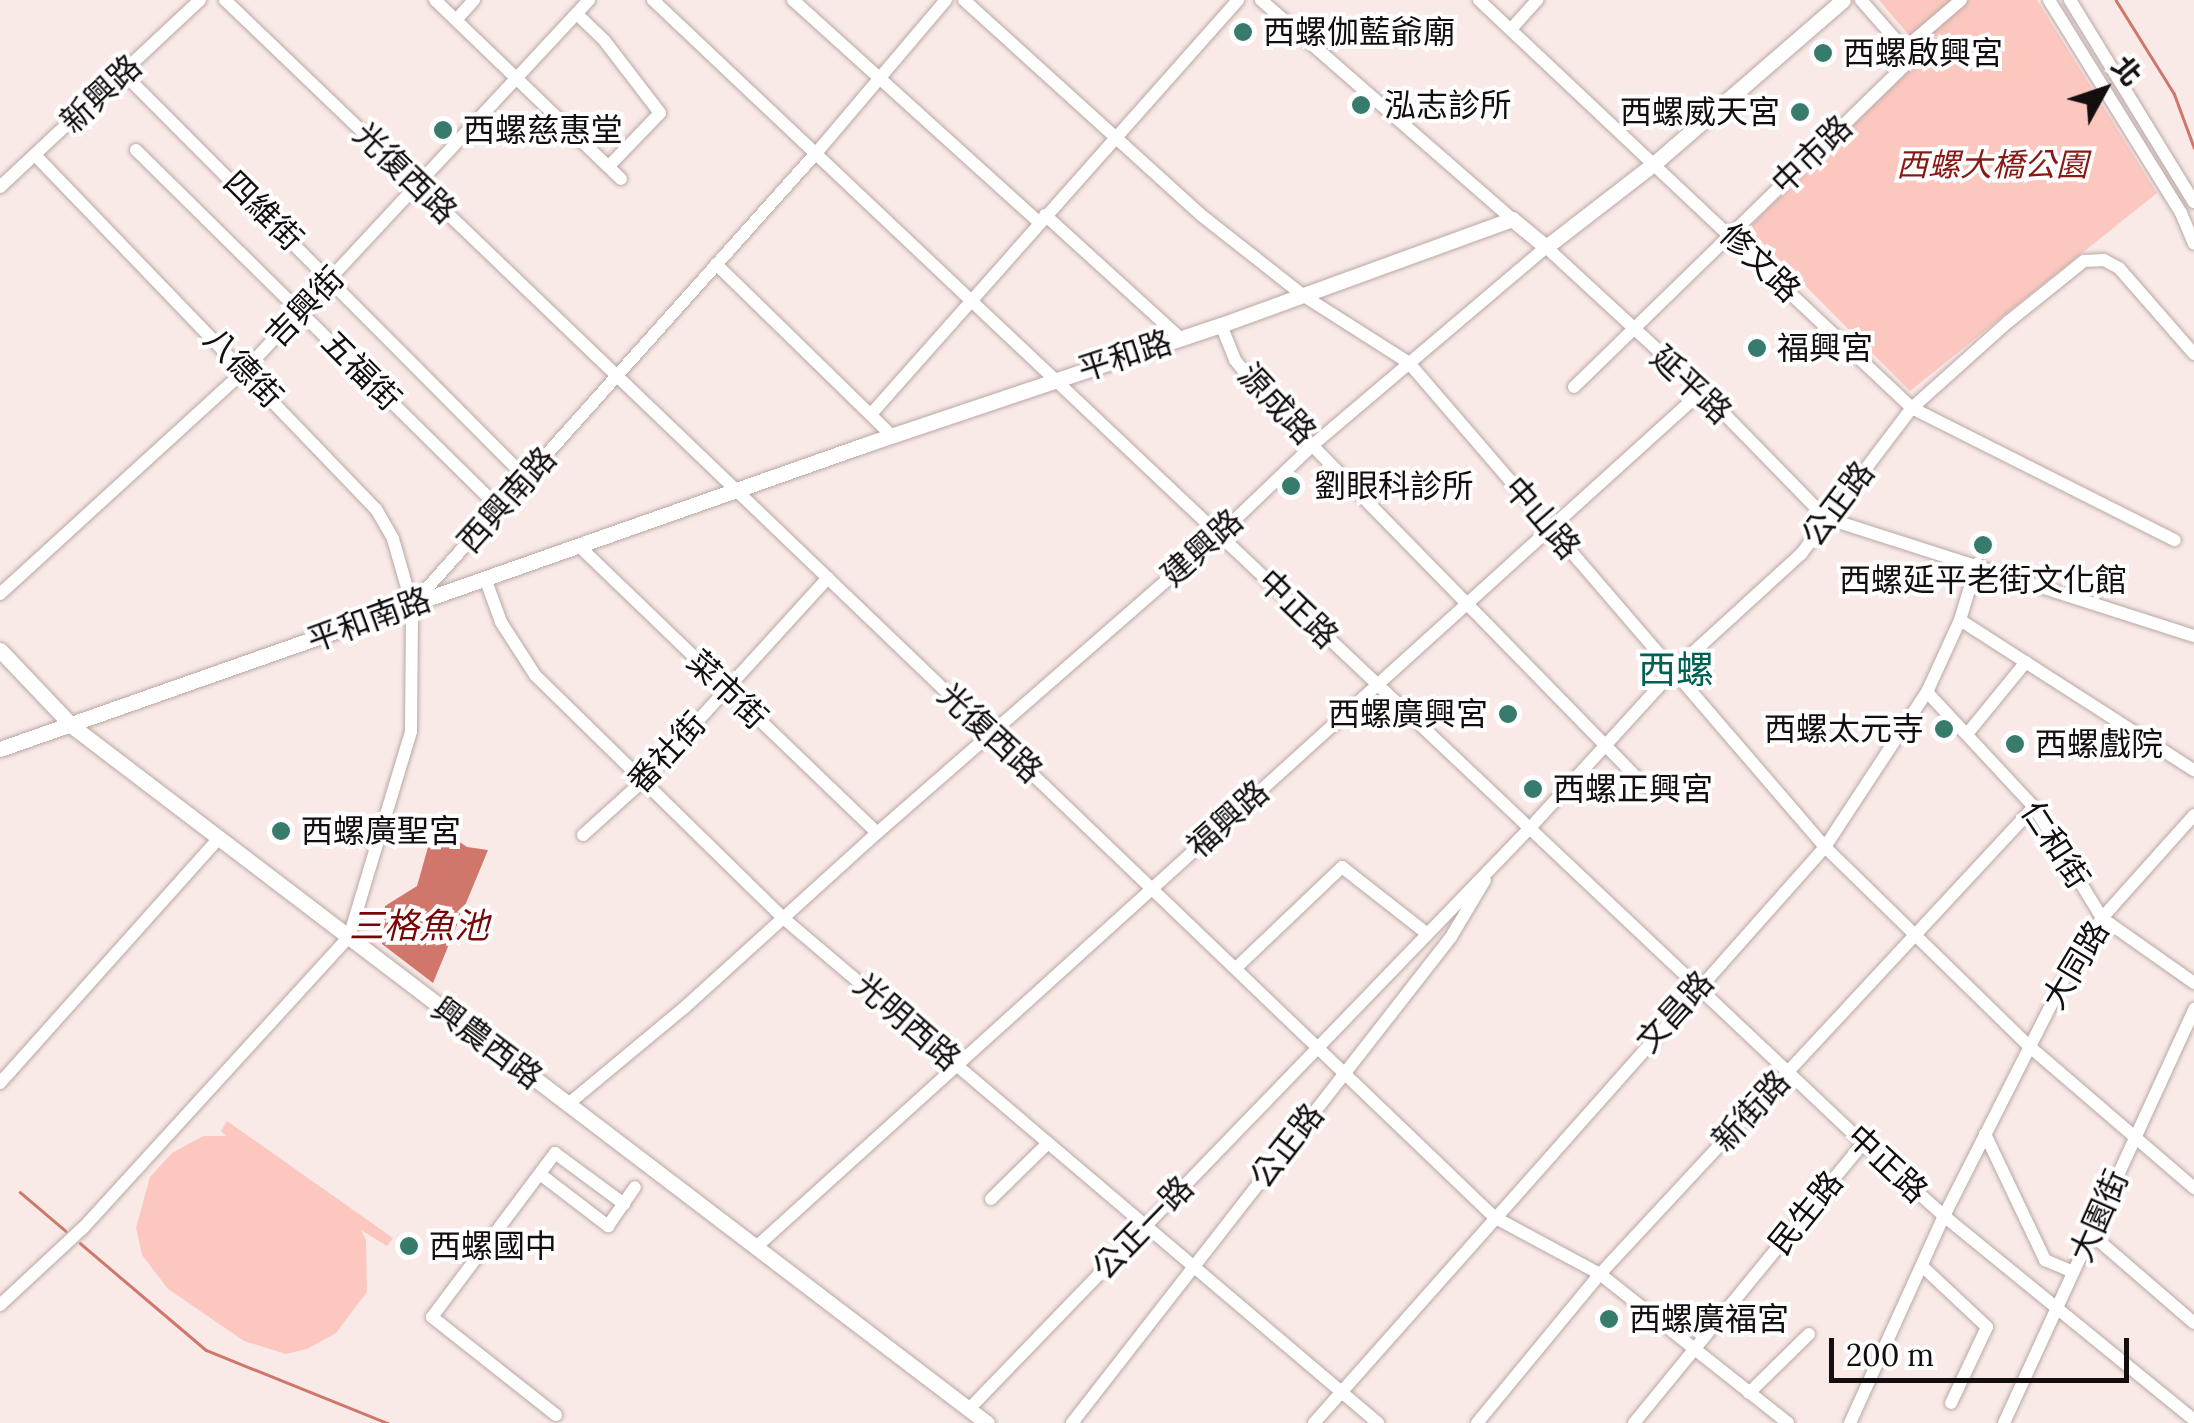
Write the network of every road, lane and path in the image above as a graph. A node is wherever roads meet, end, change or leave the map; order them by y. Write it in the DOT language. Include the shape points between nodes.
graph roads {
  1 [pos="200,0"];
  2 [pos="225,0"];
  3 [pos="435,0"];
  4 [pos="474,0"];
  5 [pos="590,0"];
  6 [pos="653,0"];
  7 [pos="793,0"];
  8 [pos="946,0"];
  9 [pos="964,0"];
  10 [pos="1238,0"];
  11 [pos="1261,0"];
  12 [pos="1479,0"];
  13 [pos="1538,0"];
  14 [pos="1843,0"];
  15 [pos="1862,0"];
  16 [pos="1960,0"];
  17 [pos="2049,0"];
  18 [pos="2070,0"];
  19 [pos="576,14"];
  20 [pos="456,20"];
  21 [pos="1512,28"];
  22 [pos="1904,49"];
  23 [pos="124,74"];
  24 [pos="879,78"];
  25 [pos="520,79"];
  26 [pos="1114,138"];
  27 [pos="136,150"];
  28 [pos="817,152"];
  29 [pos="35,155"];
  30 [pos="1656,162"];
  31 [pos="609,166"];
  32 [pos="621,179"];
  33 [pos="419,186"];
  34 [pos="0,187"];
  35 [pos="2194,202"];
  36 [pos="1042,219"];
  37 [pos="1512,219"];
  38 [pos="1729,234"];
  39 [pos="2194,243"];
  40 [pos="1546,247"];
  41 [pos="716,264"];
  42 [pos="332,279"];
  43 [pos="1304,296"];
  44 [pos="969,300"];
  45 [pos="300,312"];
  46 [pos="1221,325"];
  47 [pos="1633,332"];
  48 [pos="1180,338"];
  49 [pos="2194,354"];
  50 [pos="1409,363"];
  51 [pos="246,369"];
  52 [pos="617,377"];
  53 [pos="1053,381"];
  54 [pos="1574,387"];
  55 [pos="1702,391"];
  56 [pos="1912,408"];
  57 [pos="872,413"];
  58 [pos="893,437"];
  59 [pos="1314,444"];
  60 [pos="526,478"];
  61 [pos="738,492"];
  62 [pos="499,508"];
  63 [pos="1826,518"];
  64 [pos="1550,529"];
  65 [pos="1219,535"];
  66 [pos="2175,540"];
  67 [pos="580,546"];
  68 [pos="1977,564"];
  69 [pos="485,578"];
  70 [pos="828,578"];
  71 [pos="0,594"];
  72 [pos="412,605"];
  73 [pos="1471,605"];
  74 [pos="1960,620"];
  75 [pos="2194,636"];
  76 [pos="0,650"];
  77 [pos="2026,662"];
  78 [pos="1675,668"];
  79 [pos="1378,687"];
  80 [pos="726,689"];
  81 [pos="1927,692"];
  82 [pos="72,726"];
  83 [pos="990,733"];
  84 [pos="1967,734"];
  85 [pos="1603,748"];
  86 [pos="0,749"];
  87 [pos="2194,770"];
  88 [pos="643,781"];
  89 [pos="1646,787"];
  90 [pos="2034,807"];
  91 [pos="2194,814"];
  92 [pos="1529,829"];
  93 [pos="876,832"];
  94 [pos="583,835"];
  95 [pos="220,837"];
  96 [pos="1824,848"];
  97 [pos="1494,864"];
  98 [pos="1152,887"];
  99 [pos="782,917"];
  100 [pos="2102,918"];
  101 [pos="1425,932"];
  102 [pos="349,937"];
  103 [pos="1916,938"];
  104 [pos="1237,967"];
  105 [pos="2194,983"];
  106 [pos="1699,984"];
  107 [pos="2194,1009"];
  108 [pos="1317,1046"];
  109 [pos="2029,1046"];
  110 [pos="957,1065"];
  111 [pos="1789,1070"];
  112 [pos="1344,1072"];
  113 [pos="0,1083"];
  114 [pos="567,1104"];
  115 [pos="1985,1134"];
  116 [pos="2134,1138"];
  117 [pos="1048,1143"];
  118 [pos="1863,1143"];
  119 [pos="540,1174"];
  120 [pos="635,1188"];
  121 [pos="2194,1188"];
  122 [pos="991,1199"];
  123 [pos="624,1204"];
  124 [pos="1944,1216"];
  125 [pos="1494,1217"];
  126 [pos="1146,1226"];
  127 [pos="2091,1234"];
  128 [pos="755,1248"];
  129 [pos="1922,1266"];
  130 [pos="1192,1269"];
  131 [pos="2073,1272"];
  132 [pos="1600,1274"];
  133 [pos="0,1305"];
  134 [pos="2056,1309"];
  135 [pos="2194,1323"];
  136 [pos="1809,1334"];
  137 [pos="1695,1350"];
  138 [pos="1748,1392"];
  139 [pos="1340,1394"];
  140 [pos="1951,1403"];
  141 [pos="969,1409"];
  142 [pos="556,1415"];
  143 [pos="2194,1420"];
  144 [pos="986,1423"];
  145 [pos="1072,1423"];
  146 [pos="1314,1423"];
  147 [pos="1378,1423"];
  148 [pos="1477,1423"];
  149 [pos="1634,1423"];
  150 [pos="1788,1423"];
  151 [pos="1850,1423"];
  152 [pos="2004,1423"];
  1 -- 23 [label="street, 新興路"];
  2 -- 33 [label="street, 光復西路"];
  3 -- 20 [label="street"];
  4 -- 20 [label="street"];
  5 -- 19 [label="street, 吉興街"];
  6 -- 28 [label="street, 中正路"];
  7 -- 24 [label="street"];
  8 -- 24 [label="street, 西興南路"];
  9 -- 26 [label="street, 中山路"];
  10 -- 26 [label="street"];
  11 -- 37 [label="street, 延平路"];
  12 -- 21 [label="street, 修文路"];
  13 -- 21 [label="street"];
  14 -- 30 [label="main road, 建興路"];
  15 -- 22 [label="street"];
  16 -- 22 [label="street"];
  17 -- 39 [label="street" via="2182,213"];
  18 -- 35 [label="street"];
  19 -- 25 [label="street, 吉興街"];
  19 -- 31 [label="street" via="660,113"];
  20 -- 25 [label="street"];
  21 -- 30 [label="street, 修文路"];
  22 -- 38 [label="street, 中市路" via="1908,62"];
  23 -- 29 [label="street, 新興路"];
  23 -- 42 [label="street, 四維街"];
  24 -- 28 [label="street, 西興南路"];
  24 -- 36 [label="street"];
  25 -- 31 [label="street"];
  25 -- 33 [label="street, 吉興街"];
  26 -- 36 [label="street"];
  26 -- 43 [label="street, 中山路"];
  27 -- 45 [label="street, 五福街"];
  28 -- 41 [label="street, 西興南路"];
  28 -- 44 [label="street, 中正路"];
  29 -- 34 [label="street, 新興路"];
  29 -- 51 [label="street, 八德街"];
  30 -- 38 [label="street, 修文路"];
  30 -- 40 [label="main road, 建興路"];
  31 -- 32 [label="street"];
  33 -- 42 [label="street, 吉興街"];
  33 -- 52 [label="street, 光復西路"];
  36 -- 44 [label="street"];
  36 -- 48 [label="street"];
  37 -- 40 [label="main road, 延平路"];
  37 -- 43 [label="main road, 平和路"];
  38 -- 47 [label="street, 中市路"];
  38 -- 56 [label="street, 修文路"];
  40 -- 47 [label="street, 延平路"];
  40 -- 50 [label="street, 建興路"];
  41 -- 52 [label="street, 西興南路"];
  41 -- 57 [label="street"];
  42 -- 45 [label="street, 吉興街"];
  42 -- 60 [label="street, 四維街"];
  43 -- 46 [label="main road, 平和路"];
  43 -- 50 [label="street, 中山路"];
  44 -- 53 [label="street, 中正路"];
  44 -- 57 [label="street"];
  45 -- 51 [label="street, 吉興街"];
  45 -- 62 [label="street, 五福街"];
  46 -- 48 [label="main road, 平和路"];
  46 -- 59 [label="street, 源成路" via="1235,360"];
  47 -- 54 [label="street, 中市路"];
  47 -- 55 [label="street, 延平路"];
  48 -- 53 [label="main road, 平和路"];
  49 -- 56 [label="street, 公正路" via="2119,268 2084,261"];
  50 -- 59 [label="street, 建興路"];
  50 -- 64 [label="street, 中山路"];
  51 -- 71 [label="street, 吉興街"];
  51 -- 72 [label="street, 八德街" via="376,509 393,539"];
  52 -- 60 [label="street, 西興南路"];
  52 -- 61 [label="street, 光復西路"];
  53 -- 58 [label="main road, 平和路"];
  53 -- 65 [label="street, 中正路"];
  55 -- 63 [label="street, 延平路"];
  55 -- 64 [label="street, 福興路"];
  56 -- 63 [label="street, 公正路"];
  56 -- 66 [label="street, 修文路"];
  57 -- 58 [label="street"];
  58 -- 61 [label="main road, 平和路"];
  59 -- 65 [label="street, 建興路"];
  59 -- 73 [label="street, 源成路"];
  60 -- 62 [label="street, 西興南路"];
  61 -- 67 [label="main road, 平和南路"];
  61 -- 70 [label="street, 光復西路"];
  62 -- 72 [label="street, 西興南路"];
  63 -- 68 [label="street, 延平路"];
  63 -- 78 [label="street, 公正路" via="1800,554"];
  64 -- 73 [label="street, 福興路"];
  64 -- 78 [label="street, 中山路"];
  65 -- 79 [label="street, 中正路"];
  65 -- 83 [label="street, 建興路"];
  67 -- 69 [label="main road, 平和南路"];
  67 -- 80 [label="street, 菜市街"];
  68 -- 74 [label="street, 文昌路"];
  68 -- 75 [label="street, 延平路"];
  69 -- 72 [label="main road, 平和南路"];
  69 -- 88 [label="street, 光明西路" via="508,636 534,674"];
  70 -- 80 [label="street, 番社街"];
  70 -- 83 [label="street, 光復西路"];
  72 -- 82 [label="main road, 平和南路"];
  72 -- 102 [label="street" via="411,730"];
  73 -- 79 [label="street, 福興路"];
  73 -- 85 [label="street, 源成路"];
  74 -- 77 [label="street"];
  74 -- 81 [label="street, 文昌路"];
  76 -- 82 [label="main road, 興農西路"];
  77 -- 84 [label="street"];
  77 -- 87 [label="street"];
  78 -- 85 [label="street, 公正路"];
  78 -- 96 [label="street, 中山路"];
  79 -- 92 [label="street, 中正路"];
  79 -- 98 [label="street, 福興路"];
  80 -- 88 [label="street, 番社街"];
  80 -- 93 [label="street, 菜市街"];
  81 -- 84 [label="street, 仁和街"];
  81 -- 96 [label="street, 文昌路"];
  82 -- 86 [label="main road, 平和南路"];
  82 -- 95 [label="main road, 興農西路"];
  83 -- 93 [label="street, 建興路"];
  83 -- 98 [label="street, 光復西路"];
  84 -- 90 [label="street, 仁和街"];
  85 -- 89 [label="street, 源成路"];
  85 -- 92 [label="street, 公正路"];
  88 -- 94 [label="street, 番社街"];
  88 -- 99 [label="street, 光明西路"];
  90 -- 100 [label="street, 仁和街"];
  90 -- 103 [label="street, 新街路"];
  91 -- 100 [label="street, 大同路"];
  92 -- 97 [label="street, 公正路"];
  92 -- 106 [label="street, 中正路"];
  93 -- 99 [label="street, 建興路"];
  95 -- 102 [label="main road, 興農西路"];
  95 -- 113 [label="street"];
  96 -- 103 [label="street, 中山路"];
  96 -- 106 [label="street, 文昌路"];
  97 -- 101 [label="street, 公正路"];
  97 -- 112 [label="street, 公正路" via="1450,937"];
  98 -- 104 [label="street, 光復西路"];
  98 -- 110 [label="street, 福興路"];
  99 -- 110 [label="street, 光明西路"];
  99 -- 114 [label="street, 建興路"];
  100 -- 105 [label="street, 仁和街"];
  100 -- 109 [label="street, 大同路"];
  101 -- 104 [label="street" via="1342,867"];
  101 -- 108 [label="street, 公正路"];
  102 -- 114 [label="main road, 興農西路"];
  102 -- 133 [label="street" via="63,1246"];
  103 -- 109 [label="street, 中山路"];
  103 -- 111 [label="street, 新街路"];
  104 -- 108 [label="street, 光復西路"];
  106 -- 111 [label="street, 中正路"];
  106 -- 125 [label="street, 文昌路"];
  107 -- 116 [label="street, 大園街"];
  108 -- 112 [label="street, 光復西路"];
  108 -- 126 [label="street, 公正一路"];
  109 -- 115 [label="street, 大同路"];
  109 -- 116 [label="street, 中山路"];
  110 -- 117 [label="street, 光明西路"];
  110 -- 128 [label="street, 福興路"];
  111 -- 118 [label="street, 中正路"];
  111 -- 132 [label="street, 新街路"];
  112 -- 125 [label="street, 光復西路"];
  112 -- 130 [label="street, 公正路"];
  114 -- 128 [label="main road, 興農西路"];
  115 -- 124 [label="street, 大同路"];
  115 -- 131 [label="street" via="2045,1260"];
  116 -- 121 [label="street, 中山路"];
  116 -- 127 [label="street, 大園街"];
  117 -- 122 [label="street"];
  117 -- 126 [label="street, 光明西路"];
  118 -- 124 [label="street, 中正路"];
  118 -- 137 [label="street, 民生路"];
  119 -- 123 [label="street" via="555,1153"];
  119 -- 123 [label="street" via="608,1226"];
  119 -- 142 [label="street" via="432,1317"];
  120 -- 123 [label="street"];
  124 -- 129 [label="street, 大同路"];
  124 -- 134 [label="street, 中正路"];
  125 -- 132 [label="street, 光復西路"];
  125 -- 139 [label="street, 文昌路"];
  126 -- 130 [label="street, 光明西路"];
  126 -- 141 [label="street, 公正一路"];
  127 -- 131 [label="street, 大園街"];
  127 -- 135 [label="street"];
  128 -- 141 [label="main road, 興農西路"];
  129 -- 140 [label="street" via="1987,1327"];
  129 -- 151 [label="street, 大同路"];
  130 -- 139 [label="street, 光明西路"];
  130 -- 145 [label="street, 公正路"];
  131 -- 134 [label="street, 大園街"];
  132 -- 137 [label="street, 光復西路"];
  132 -- 148 [label="street, 新街路"];
  134 -- 143 [label="street, 中正路"];
  134 -- 152 [label="street, 大園街"];
  136 -- 138 [label="street"];
  137 -- 138 [label="street, 光復西路"];
  137 -- 149 [label="street, 民生路"];
  138 -- 150 [label="street, 光復西路"];
  139 -- 146 [label="street, 文昌路"];
  139 -- 147 [label="street, 光明西路"];
  141 -- 144 [label="main road, 興農西路"];
}
